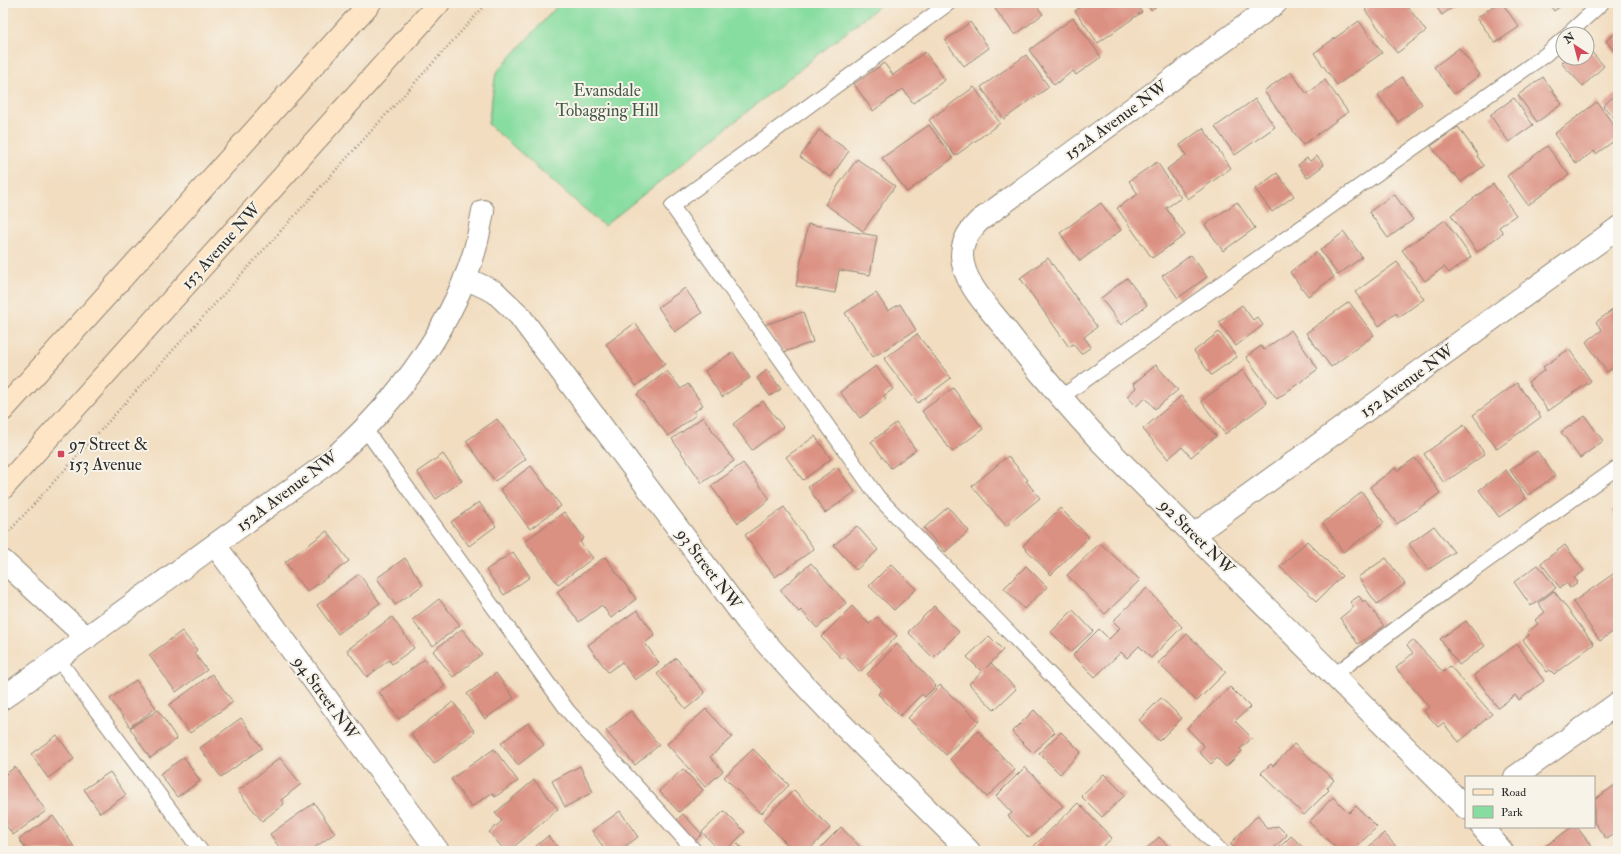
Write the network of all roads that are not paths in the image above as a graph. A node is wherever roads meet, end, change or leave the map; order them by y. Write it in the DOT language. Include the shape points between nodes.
graph roads {
  1 [pos="370,3"];
  2 [pos="439,3"];
  3 [pos="949,3"];
  4 [pos="1276,3"];
  5 [pos="1602,3"];
  6 [pos="1577,26"];
  7 [pos="1555,46"];
  8 [pos="483,211"];
  9 [pos="1618,228"];
  10 [pos="963,244"];
  11 [pos="465,278"];
  12 [pos="1060,398"];
  13 [pos="3,410"];
  14 [pos="365,428"];
  15 [pos="1618,467"];
  16 [pos="3,488"];
  17 [pos="1195,534"];
  18 [pos="215,545"];
  19 [pos="3,561"];
  20 [pos="87,638"];
  21 [pos="58,659"];
  22 [pos="1334,675"];
  23 [pos="3,698"];
  24 [pos="1618,703"];
  25 [pos="1516,776"];
  26 [pos="1465,807"];
  27 [pos="1483,828"];
  28 [pos="201,851"];
  29 [pos="438,851"];
  30 [pos="695,851"];
  31 [pos="969,851"];
  32 [pos="1221,851"];
  33 [pos="1502,851"];
  1 -- 13 [label="main road"];
  2 -- 16 [label="main road, 153 Avenue NW"];
  3 -- 32 [label="lane" via="672,206 878,497"];
  4 -- 10 [label="street, 152A Avenue NW" via="992,211 969,231"];
  5 -- 6 [label="lane"];
  7 -- 12 [label="lane"];
  8 -- 11 [label="street, 152A Avenue NW" via="473,256"];
  9 -- 17 [label="street, 152 Avenue NW"];
  10 -- 12 [label="street, 92 Street NW" via="964,268 971,282"];
  11 -- 14 [label="street, 152A Avenue NW" via="428,348 403,383"];
  11 -- 31 [label="street, 93 Street NW" via="495,292 519,315 747,621 812,694"];
  12 -- 17 [label="street, 92 Street NW"];
  14 -- 18 [label="street, 152A Avenue NW" via="325,465"];
  14 -- 30 [label="lane" via="568,711"];
  15 -- 22 [label="lane"];
  17 -- 22 [label="street, 92 Street NW"];
  18 -- 20 [label="street, 152A Avenue NW"];
  18 -- 29 [label="street, 94 Street NW"];
  19 -- 20 [label="street"];
  20 -- 21 [label="street, 152A Avenue NW"];
  21 -- 23 [label="street, 152A Avenue NW"];
  21 -- 28 [label="lane"];
  22 -- 26 [label="street, 92 Street NW"];
  24 -- 25 [label="street"];
  27 -- 33 [label="street"];
}
